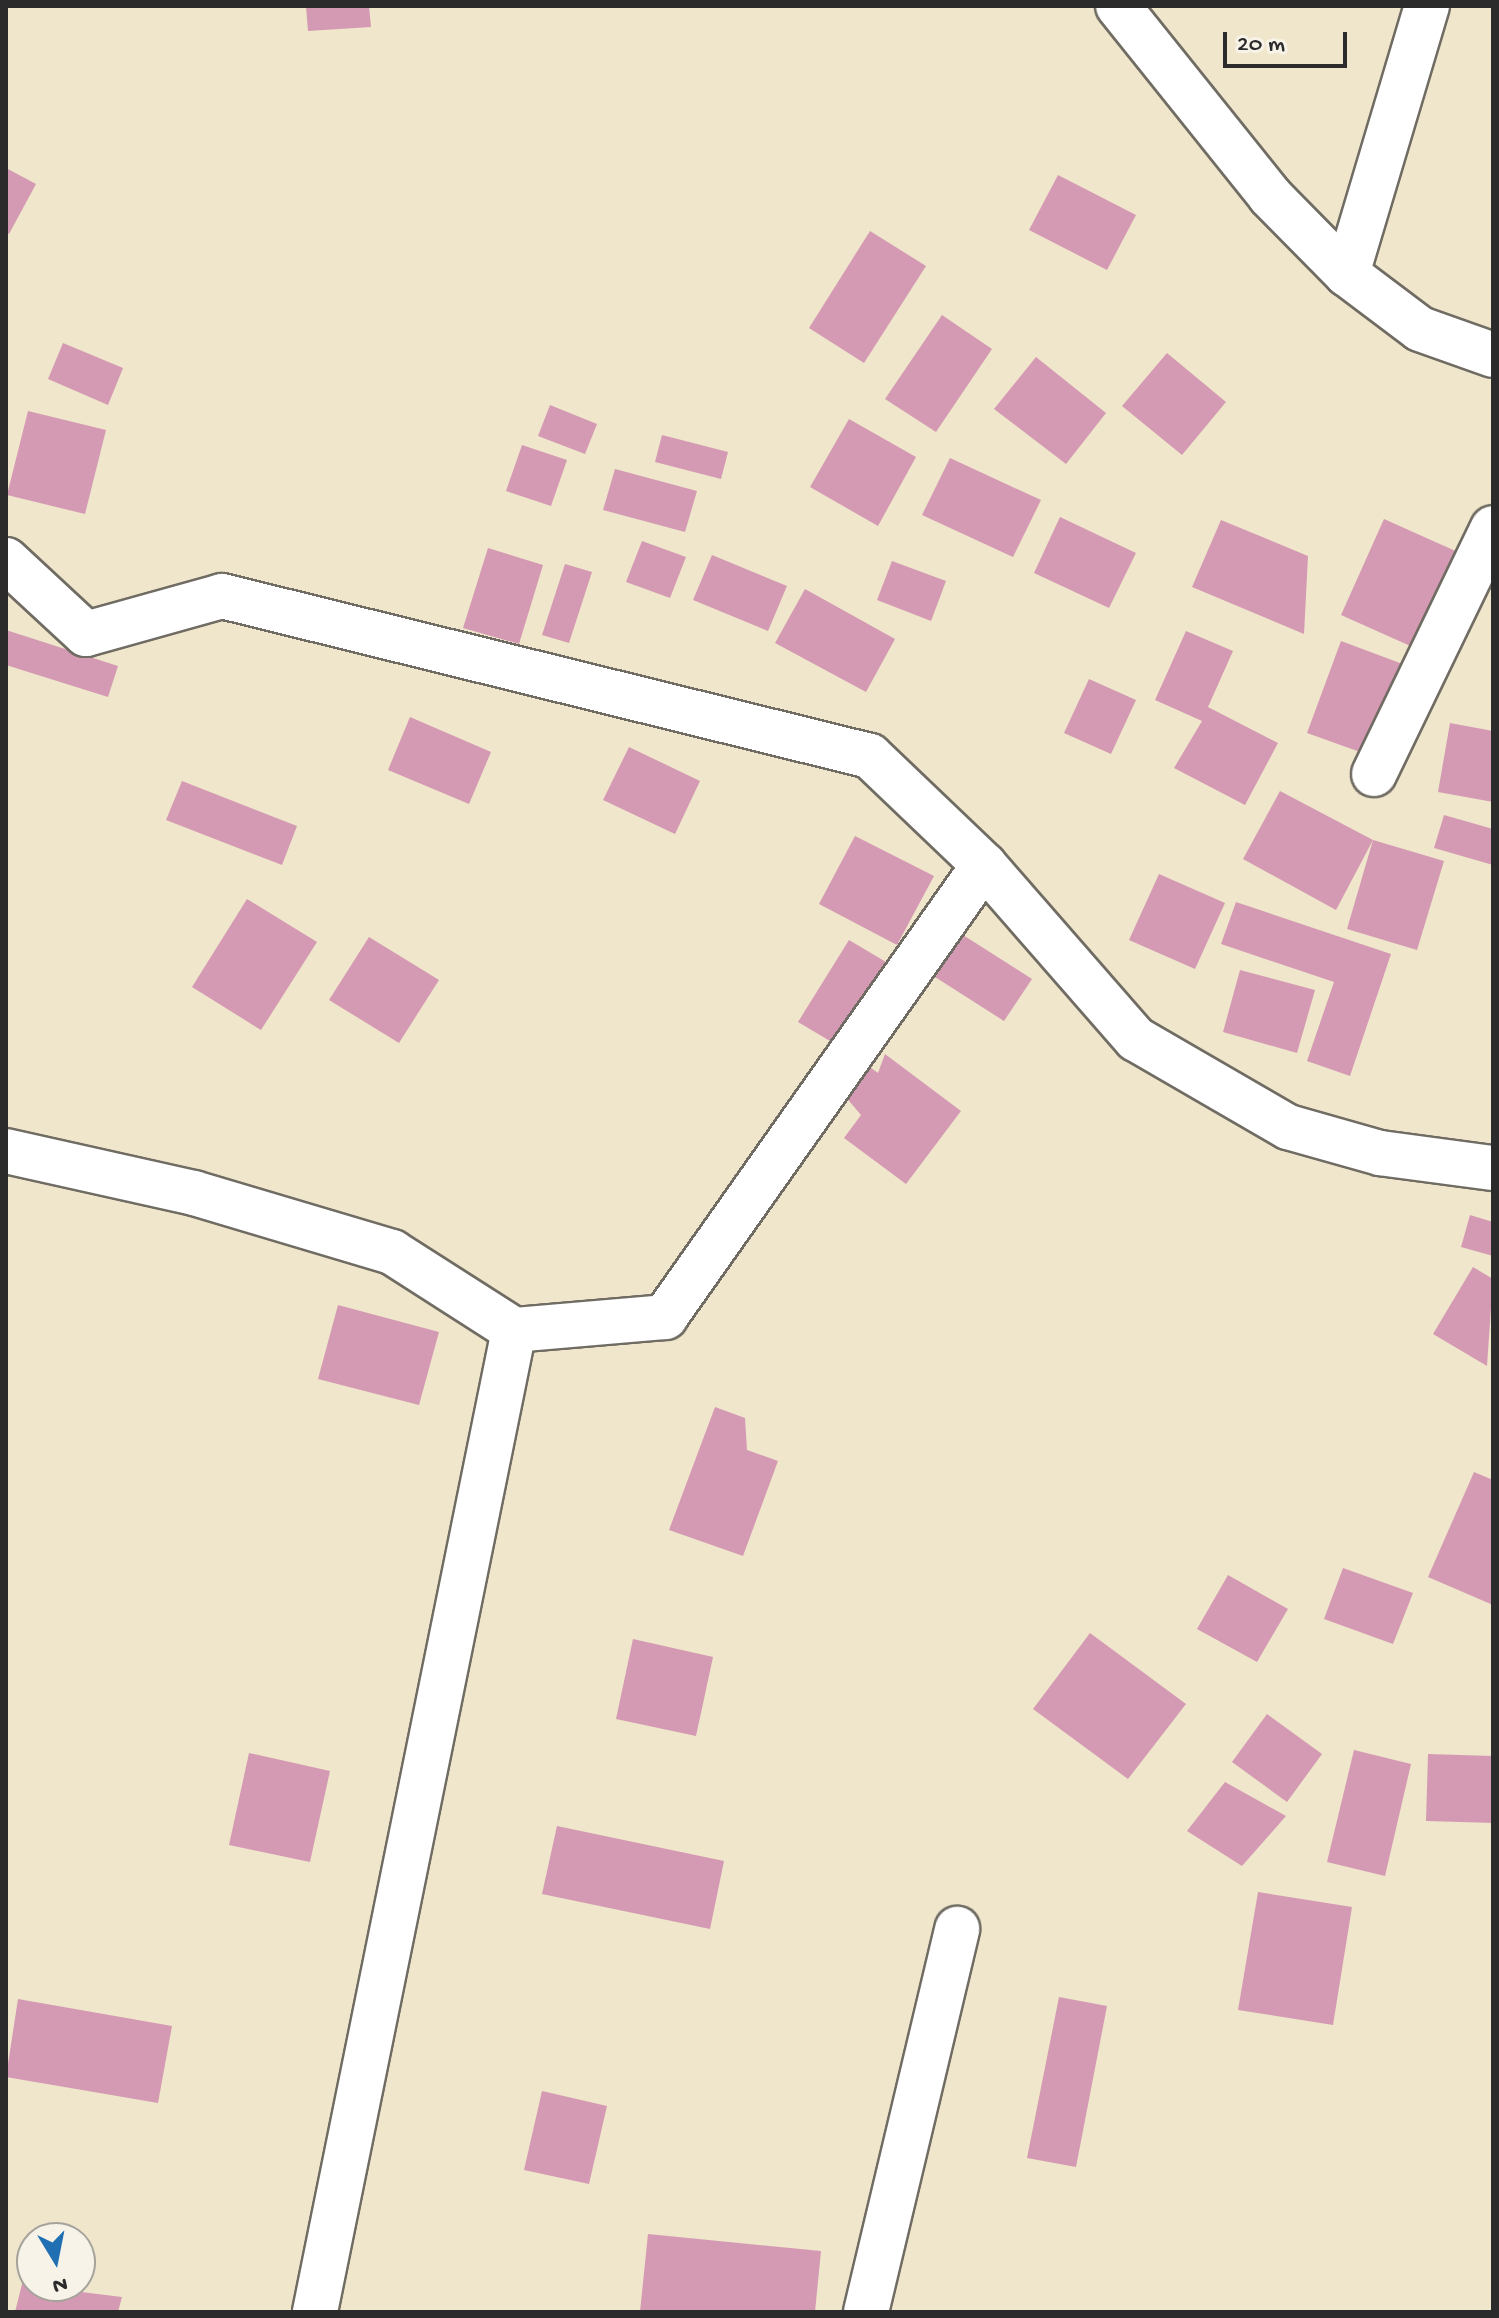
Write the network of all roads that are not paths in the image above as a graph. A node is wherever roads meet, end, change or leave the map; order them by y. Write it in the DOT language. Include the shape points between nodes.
graph roads {
  1 [pos="1118,6"];
  2 [pos="1427,6"];
  3 [pos="1347,274"];
  4 [pos="1493,355"];
  5 [pos="1493,528"];
  6 [pos="6,560"];
  7 [pos="1374,774"];
  8 [pos="984,865"];
  9 [pos="6,1151"];
  10 [pos="1493,1168"];
  11 [pos="514,1330"];
  12 [pos="957,1929"];
  13 [pos="315,2312"];
  14 [pos="866,2312"];
  1 -- 3 [label="street" via="1270,196"];
  2 -- 3 [label="street"];
  3 -- 4 [label="street" via="1420,329"];
  5 -- 7 [label="street"];
  6 -- 8 [label="street" via="86,634 222,596 870,756"];
  8 -- 10 [label="street" via="1136,1039 1288,1127 1380,1153"];
  8 -- 11 [label="street" via="665,1317"];
  9 -- 11 [label="street" via="194,1193 392,1252"];
  11 -- 13 [label="street"];
  12 -- 14 [label="street"];
}
